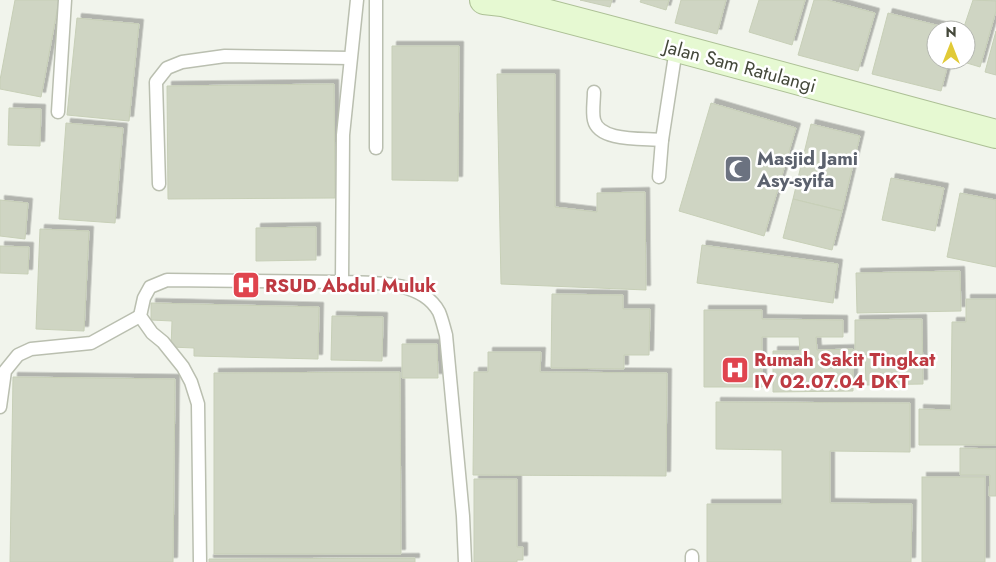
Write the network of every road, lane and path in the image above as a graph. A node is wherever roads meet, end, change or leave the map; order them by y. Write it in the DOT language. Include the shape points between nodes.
graph roads {
  1 [pos="65,0"];
  2 [pos="356,0"];
  3 [pos="376,0"];
  4 [pos="496,1"];
  5 [pos="676,49"];
  6 [pos="350,58"];
  7 [pos="594,92"];
  8 [pos="58,112"];
  9 [pos="996,134"];
  10 [pos="662,140"];
  11 [pos="376,148"];
  12 [pos="660,177"];
  13 [pos="159,184"];
  14 [pos="342,282"];
  15 [pos="140,316"];
  16 [pos="0,407"];
  17 [pos="200,562"];
  18 [pos="465,562"];
  1 -- 8 [label="lane"];
  2 -- 6 [label="lane"];
  3 -- 11 [label="lane"];
  4 -- 5 [label="street, Jalan Sam Ratulangi"];
  5 -- 9 [label="street, Jalan Sam Ratulangi"];
  5 -- 10 [label="lane"];
  6 -- 13 [label="lane" via="225,56 182,62 166,68 156,82"];
  6 -- 14 [label="lane" via="342,135"];
  7 -- 10 [label="lane" via="594,120 600,131 612,136"];
  10 -- 12 [label="lane"];
  14 -- 15 [label="lane" via="166,280 150,288"];
  14 -- 18 [label="lane" via="399,285 428,298 439,312 446,335"];
  15 -- 16 [label="lane" via="91,343 31,350 18,355 5,371"];
  15 -- 17 [label="lane" via="183,367 198,404"];
}
